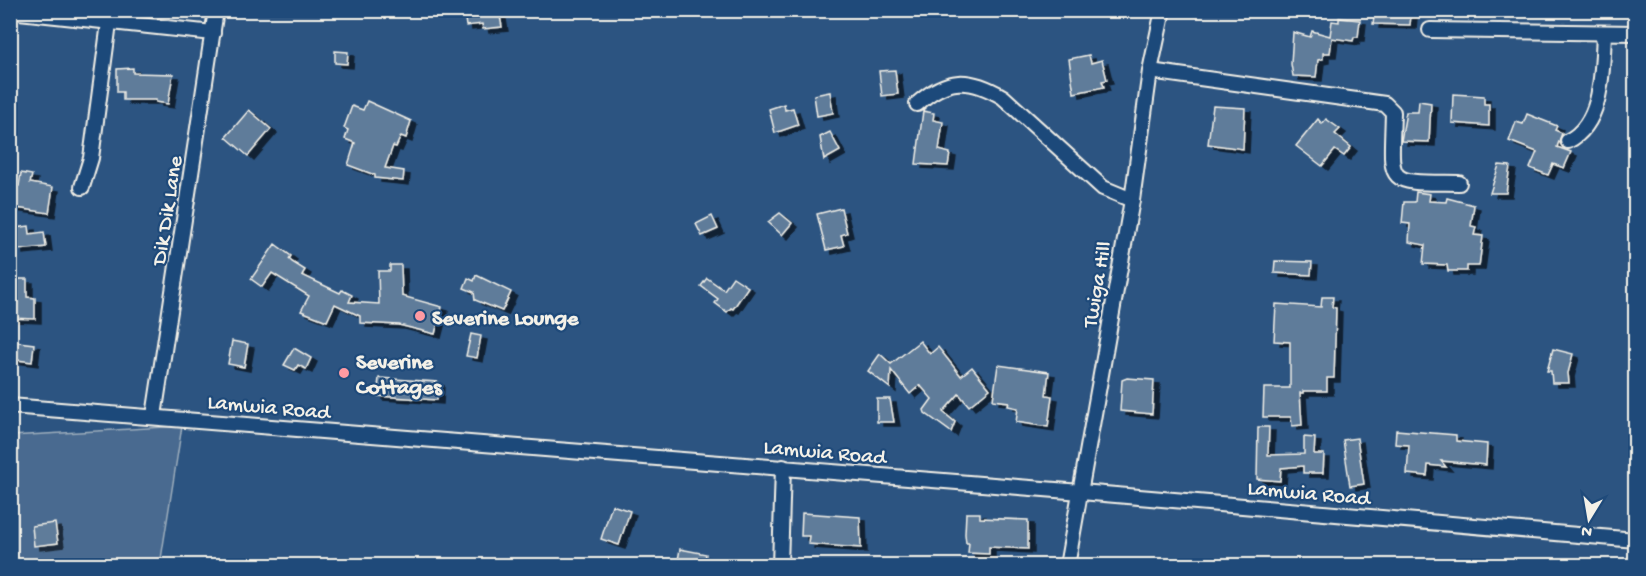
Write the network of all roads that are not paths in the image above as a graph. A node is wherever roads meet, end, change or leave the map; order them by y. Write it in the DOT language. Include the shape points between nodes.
graph roads {
  1 [pos="216,10"];
  2 [pos="1163,10"];
  3 [pos="10,11"];
  4 [pos="109,23"];
  5 [pos="1430,30"];
  6 [pos="213,33"];
  7 [pos="1604,33"];
  8 [pos="1635,33"];
  9 [pos="1150,70"];
  10 [pos="917,104"];
  11 [pos="1568,141"];
  12 [pos="1459,183"];
  13 [pos="82,187"];
  14 [pos="1132,200"];
  15 [pos="10,406"];
  16 [pos="154,416"];
  17 [pos="783,467"];
  18 [pos="1082,492"];
  19 [pos="1635,540"];
  20 [pos="780,566"];
  21 [pos="1067,566"];
  1 -- 6 [label="street, Dik Dik Lane"];
  2 -- 9 [label="street, Twiga Hill"];
  3 -- 4 [label="street"];
  4 -- 6 [label="street"];
  4 -- 13 [label="street" via="91,158"];
  5 -- 7 [label="street"];
  6 -- 16 [label="street, Dik Dik Lane"];
  7 -- 8 [label="street"];
  7 -- 11 [label="street" via="1598,95 1584,131"];
  9 -- 12 [label="street" via="1385,104 1393,112 1391,165 1395,175 1404,182"];
  9 -- 14 [label="street, Twiga Hill"];
  10 -- 14 [label="street" via="934,89 960,83 985,87 1003,97 1103,188"];
  14 -- 18 [label="street, Twiga Hill"];
  15 -- 16 [label="street, Lamwia Road"];
  16 -- 17 [label="street, Lamwia Road"];
  17 -- 18 [label="street, Lamwia Road"];
  17 -- 20 [label="street"];
  18 -- 19 [label="street, Lamwia Road"];
  18 -- 21 [label="street, Twiga Hill"];
}
